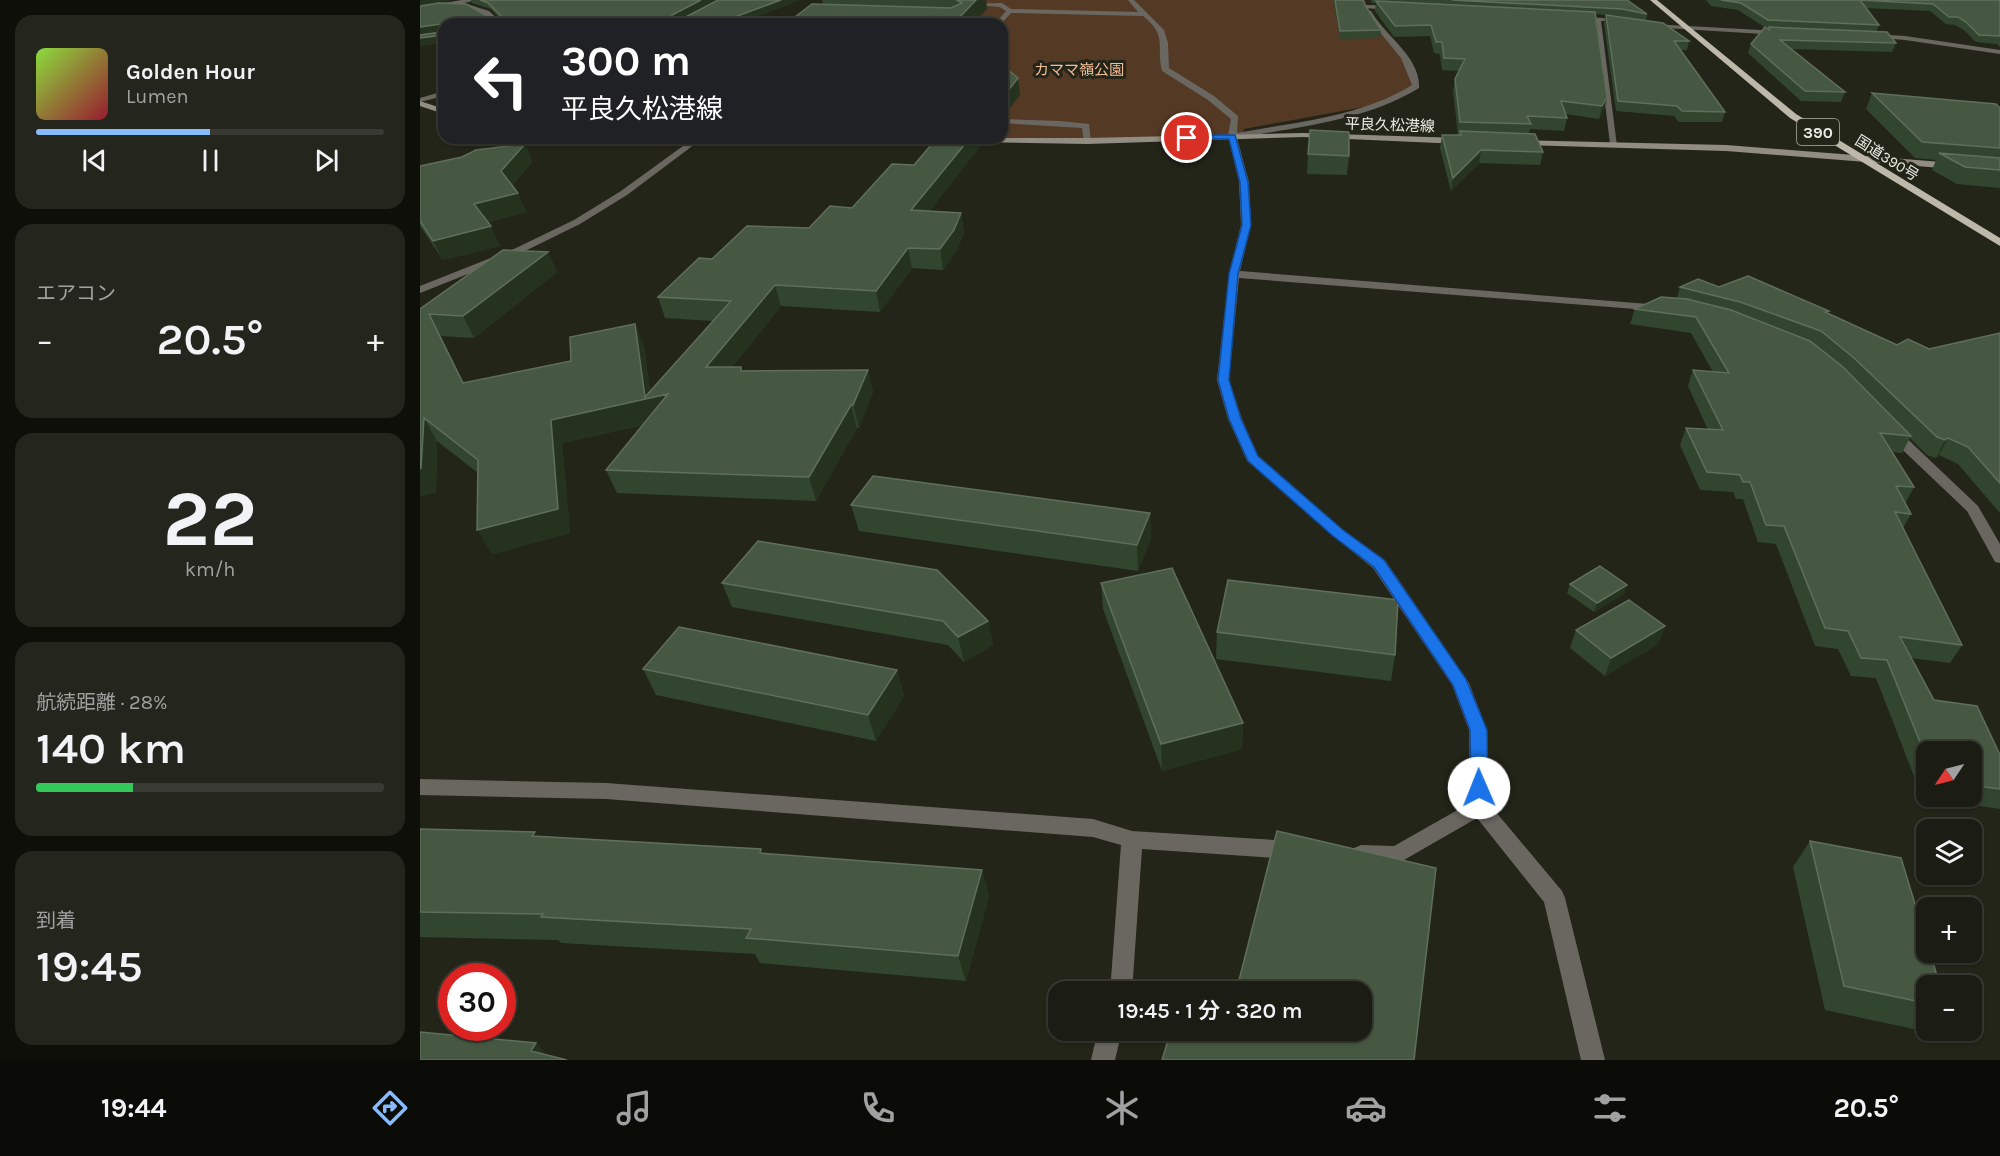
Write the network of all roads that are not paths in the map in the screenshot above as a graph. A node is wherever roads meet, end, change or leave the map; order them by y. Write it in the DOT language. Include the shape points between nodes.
graph roads {
  1 [pos="473,0"];
  2 [pos="1131,0"];
  3 [pos="1653,0"];
  4 [pos="457,4"];
  5 [pos="963,4"];
  6 [pos="1366,4"];
  7 [pos="1401,8"];
  8 [pos="420,9"];
  9 [pos="1009,11"];
  10 [pos="1143,14"];
  11 [pos="494,18"];
  12 [pos="1003,18"];
  13 [pos="1567,18"];
  14 [pos="1598,19"];
  15 [pos="1631,21"];
  16 [pos="1639,23"];
  17 [pos="1688,28"];
  18 [pos="1791,33"];
  19 [pos="1860,36"];
  20 [pos="1988,50"];
  21 [pos="2000,52"];
  22 [pos="2000,62"];
  23 [pos="438,96"];
  24 [pos="420,102"];
  25 [pos="438,110"];
  26 [pos="1008,122"];
  27 [pos="1232,136"];
  28 [pos="1008,140"];
  29 [pos="1087,141"];
  30 [pos="1468,141"];
  31 [pos="1515,142"];
  32 [pos="691,144"];
  33 [pos="1614,144"];
  34 [pos="1858,158"];
  35 [pos="1965,167"];
  36 [pos="2000,243"];
  37 [pos="1234,274"];
  38 [pos="420,290"];
  39 [pos="1670,309"];
  40 [pos="1882,422"];
  41 [pos="2000,558"];
  42 [pos="420,787"];
  43 [pos="1480,807"];
  44 [pos="1132,840"];
  45 [pos="1303,851"];
  46 [pos="1349,854"];
  47 [pos="1121,981"];
  48 [pos="1107,1041"];
  49 [pos="1103,1060"];
  50 [pos="1593,1060"];
  1 -- 4 [label="street"];
  2 -- 10 [label="street"];
  3 -- 17 [label="highway, 国道390号 / 390"];
  4 -- 8 [label="street"];
  4 -- 11 [label="street" via="487,12"];
  5 -- 9 [label="street" via="1002,5"];
  6 -- 7 [label="street"];
  6 -- 27 [label="street" via="1372,19 1415,74 1416,87 1385,102 1329,118"];
  9 -- 10 [label="street"];
  9 -- 12 [label="street"];
  10 -- 27 [label="street" via="1164,36 1165,69 1235,118"];
  13 -- 14 [label="street"];
  14 -- 15 [label="street"];
  14 -- 33 [label="street"];
  16 -- 17 [label="street"];
  17 -- 18 [label="street"];
  17 -- 34 [label="highway, 国道390号 / 390" via="1793,116"];
  19 -- 20 [label="street"];
  20 -- 21 [label="street"];
  20 -- 22 [label="street"];
  23 -- 24 [label="street"];
  24 -- 25 [label="main road"];
  26 -- 29 [label="street" via="1086,126"];
  27 -- 29 [label="main road, 平良久松港線"];
  27 -- 30 [label="main road, 平良久松港線"];
  27 -- 37 [label="street" via="1244,182 1246,225"];
  28 -- 29 [label="main road, 平良久松港線"];
  31 -- 33 [label="main road"];
  32 -- 38 [label="street" via="577,222 514,253"];
  33 -- 34 [label="main road"];
  34 -- 35 [label="main road"];
  34 -- 36 [label="highway, 国道390号 / 390"];
  37 -- 39 [label="street"];
  37 -- 43 [label="street" via="1223,380 1252,458 1379,564 1461,683 1478,730"];
  40 -- 41 [label="street" via="1972,509"];
  42 -- 44 [label="street" via="606,791 1093,828"];
  43 -- 46 [label="street" via="1396,855"];
  43 -- 50 [label="street" via="1554,898"];
  44 -- 45 [label="street"];
  44 -- 47 [label="street"];
  48 -- 49 [label="street"];
}
